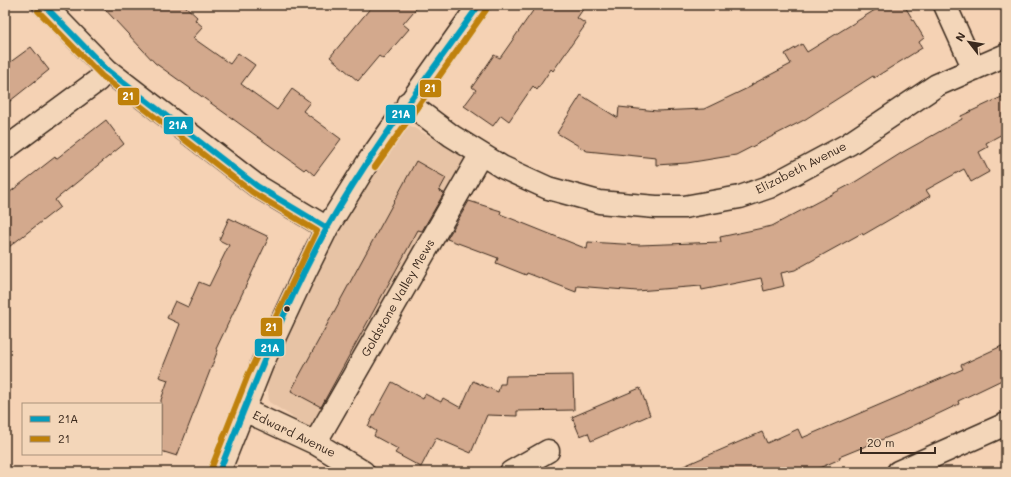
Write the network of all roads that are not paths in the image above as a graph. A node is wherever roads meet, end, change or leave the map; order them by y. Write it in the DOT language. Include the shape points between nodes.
graph roads {
  1 [pos="44,5"];
  2 [pos="478,5"];
  3 [pos="945,5"];
  4 [pos="1006,55"];
  5 [pos="974,69"];
  6 [pos="107,70"];
  7 [pos="408,103"];
  8 [pos="5,149"];
  9 [pos="481,154"];
  10 [pos="327,228"];
  11 [pos="244,410"];
  12 [pos="1006,424"];
  13 [pos="315,443"];
  14 [pos="548,451"];
  15 [pos="219,472"];
  16 [pos="363,472"];
  17 [pos="511,472"];
  18 [pos="898,472"];
  1 -- 6 [label="street"];
  2 -- 7 [label="street"];
  3 -- 5 [label="street"];
  4 -- 5 [label="street, Elizabeth Avenue"];
  5 -- 9 [label="street, Elizabeth Avenue" via="937,85 848,144 769,187 712,203 656,207 599,202 542,186"];
  6 -- 8 [label="street" via="97,81"];
  6 -- 10 [label="street" via="257,186"];
  7 -- 9 [label="street, Elizabeth Avenue"];
  7 -- 10 [label="street"];
  9 -- 13 [label="street, Goldstone Valley Mews"];
  10 -- 11 [label="street" via="280,325"];
  11 -- 13 [label="street, Edward Avenue"];
  11 -- 15 [label="street"];
  12 -- 18 [label="street"];
  13 -- 16 [label="street, Edward Avenue"];
  14 -- 17 [label="street"];
}
